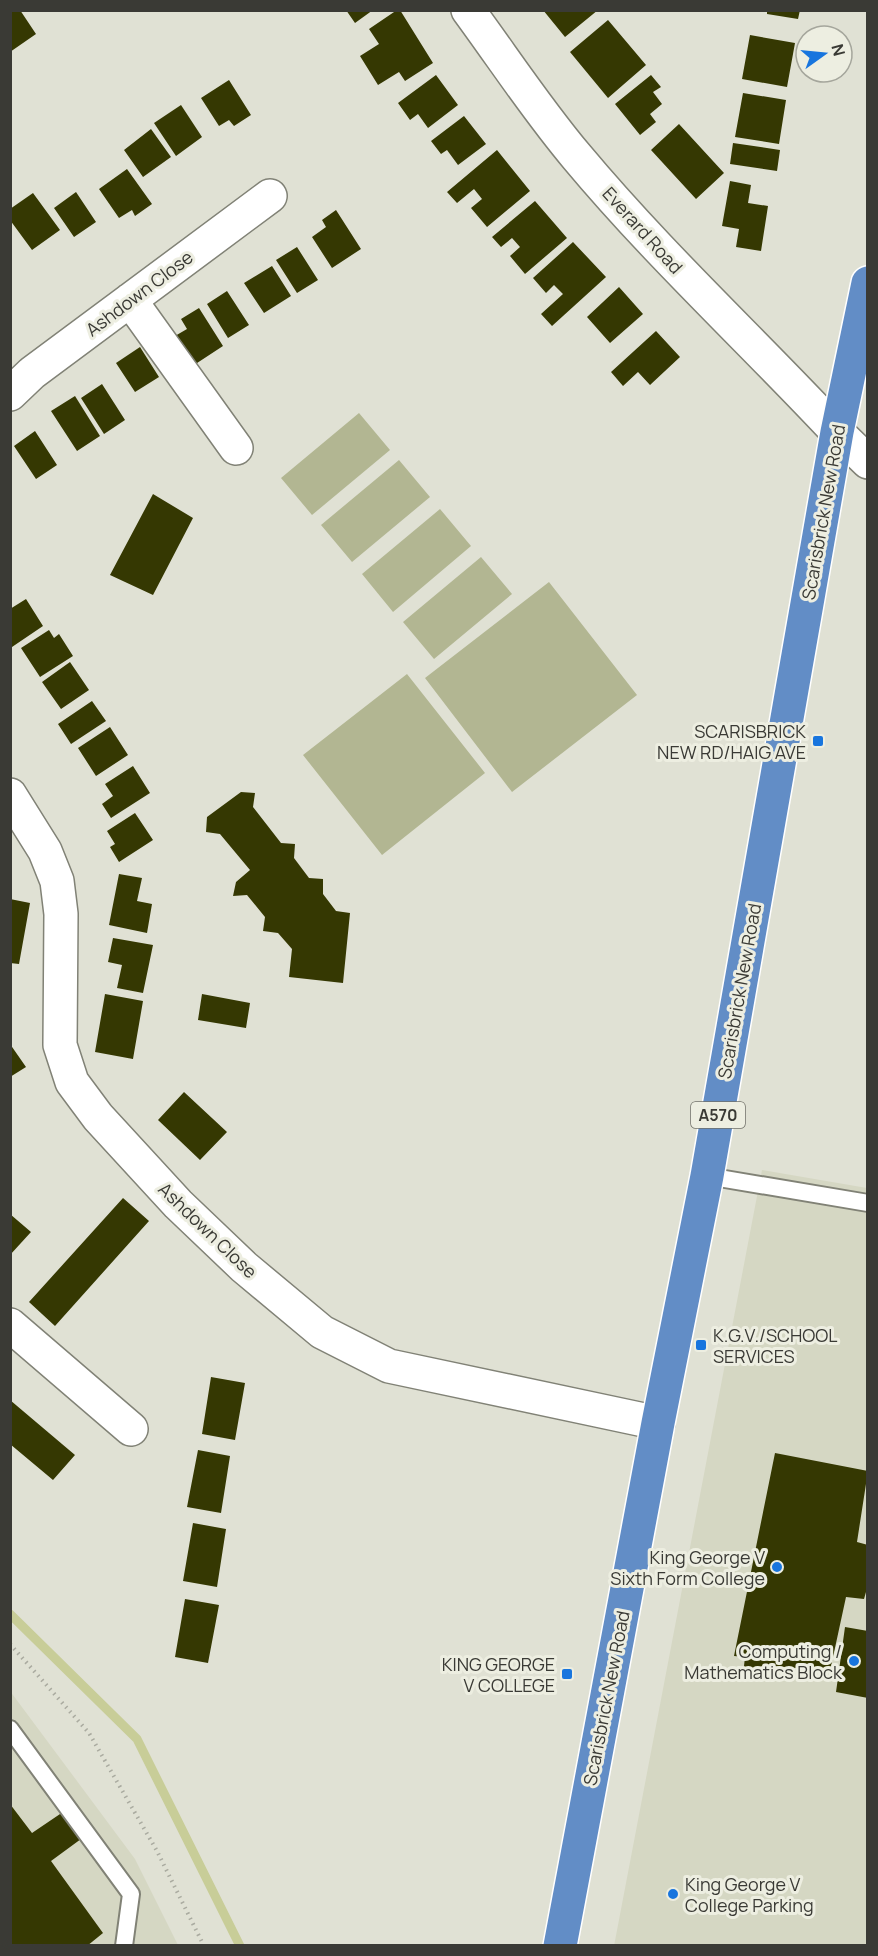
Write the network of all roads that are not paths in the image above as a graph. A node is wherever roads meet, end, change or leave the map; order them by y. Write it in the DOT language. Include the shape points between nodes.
graph roads {
  1 [pos="468,10"];
  2 [pos="270,196"];
  3 [pos="867,283"];
  4 [pos="130,300"];
  5 [pos="10,394"];
  6 [pos="837,432"];
  7 [pos="236,448"];
  8 [pos="867,462"];
  9 [pos="10,795"];
  10 [pos="707,1176"];
  11 [pos="867,1203"];
  12 [pos="10,1325"];
  13 [pos="658,1423"];
  14 [pos="132,1429"];
  15 [pos="10,1729"];
  16 [pos="124,1946"];
  17 [pos="560,1946"];
  1 -- 6 [label="street, Everard Road" via="576,156 700,293"];
  2 -- 4 [label="street, Ashdown Close"];
  3 -- 6 [label="highway, Scarisbrick New Road / A570"];
  4 -- 5 [label="street, Ashdown Close"];
  4 -- 7 [label="street"];
  6 -- 8 [label="street, Everard Road"];
  6 -- 10 [label="highway, Scarisbrick New Road / A570"];
  9 -- 13 [label="street, Ashdown Close" via="45,851 57,881 61,914 60,1045 72,1082 98,1117 178,1204 244,1267 322,1332 388,1366"];
  10 -- 11 [label="lane"];
  10 -- 13 [label="highway, Scarisbrick New Road / A570"];
  12 -- 14 [label="street"];
  13 -- 17 [label="highway, Scarisbrick New Road / A570"];
  15 -- 16 [label="lane" via="131,1894"];
}
